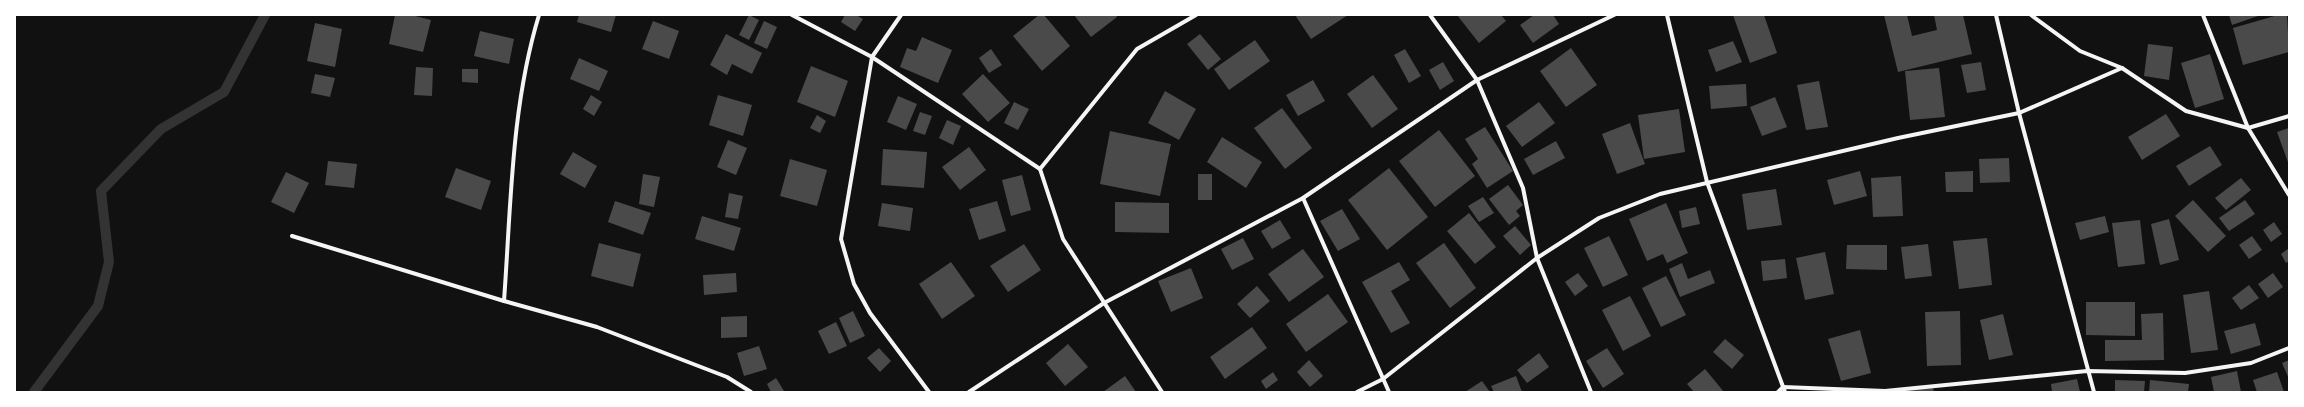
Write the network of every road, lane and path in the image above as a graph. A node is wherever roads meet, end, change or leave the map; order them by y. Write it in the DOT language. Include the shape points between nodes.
graph roads {
  1 [pos="539,15"];
  2 [pos="792,15"];
  3 [pos="901,15"];
  4 [pos="1196,15"];
  5 [pos="1430,15"];
  6 [pos="1614,15"];
  7 [pos="1667,15"];
  8 [pos="1996,15"];
  9 [pos="2031,15"];
  10 [pos="2203,15"];
  11 [pos="872,57"];
  12 [pos="2122,68"];
  13 [pos="1477,80"];
  14 [pos="2019,113"];
  15 [pos="2289,116"];
  16 [pos="2248,128"];
  17 [pos="1040,169"];
  18 [pos="1708,182"];
  19 [pos="2289,195"];
  20 [pos="1303,198"];
  21 [pos="292,236"];
  22 [pos="1537,258"];
  23 [pos="504,301"];
  24 [pos="1104,303"];
  25 [pos="2289,348"];
  26 [pos="2087,371"];
  27 [pos="1383,379"];
  28 [pos="1783,387"];
  29 [pos="751,392"];
  30 [pos="929,392"];
  31 [pos="969,392"];
  32 [pos="1162,392"];
  33 [pos="1357,392"];
  34 [pos="1389,392"];
  35 [pos="1591,392"];
  36 [pos="1778,392"];
  37 [pos="1785,392"];
  38 [pos="2094,392"];
  1 -- 23 [label="street" via="515,134"];
  2 -- 11 [label="street"];
  3 -- 11 [label="street"];
  4 -- 17 [label="street" via="1137,49"];
  5 -- 13 [label="street"];
  6 -- 13 [label="street"];
  7 -- 18 [label="street"];
  8 -- 14 [label="street"];
  9 -- 12 [label="street" via="2080,51"];
  10 -- 16 [label="street"];
  11 -- 17 [label="street"];
  11 -- 30 [label="street" via="841,239 854,284 870,313"];
  12 -- 14 [label="street"];
  12 -- 16 [label="street" via="2186,111"];
  13 -- 20 [label="street"];
  13 -- 22 [label="street" via="1523,188"];
  14 -- 18 [label="street"];
  14 -- 26 [label="street"];
  15 -- 16 [label="street"];
  16 -- 19 [label="street"];
  17 -- 24 [label="street" via="1064,239"];
  18 -- 22 [label="street" via="1660,194 1598,218"];
  18 -- 28 [label="street"];
  20 -- 24 [label="street"];
  20 -- 27 [label="street"];
  21 -- 23 [label="street"];
  22 -- 27 [label="street"];
  22 -- 35 [label="street"];
  23 -- 29 [label="street" via="597,327 727,377"];
  24 -- 31 [label="street"];
  24 -- 32 [label="street"];
  25 -- 26 [label="street" via="2251,362 2185,373"];
  26 -- 28 [label="street" via="1885,391"];
  26 -- 38 [label="street"];
  27 -- 33 [label="street"];
  27 -- 34 [label="street"];
  28 -- 36 [label="street"];
  28 -- 37 [label="street"];
}
